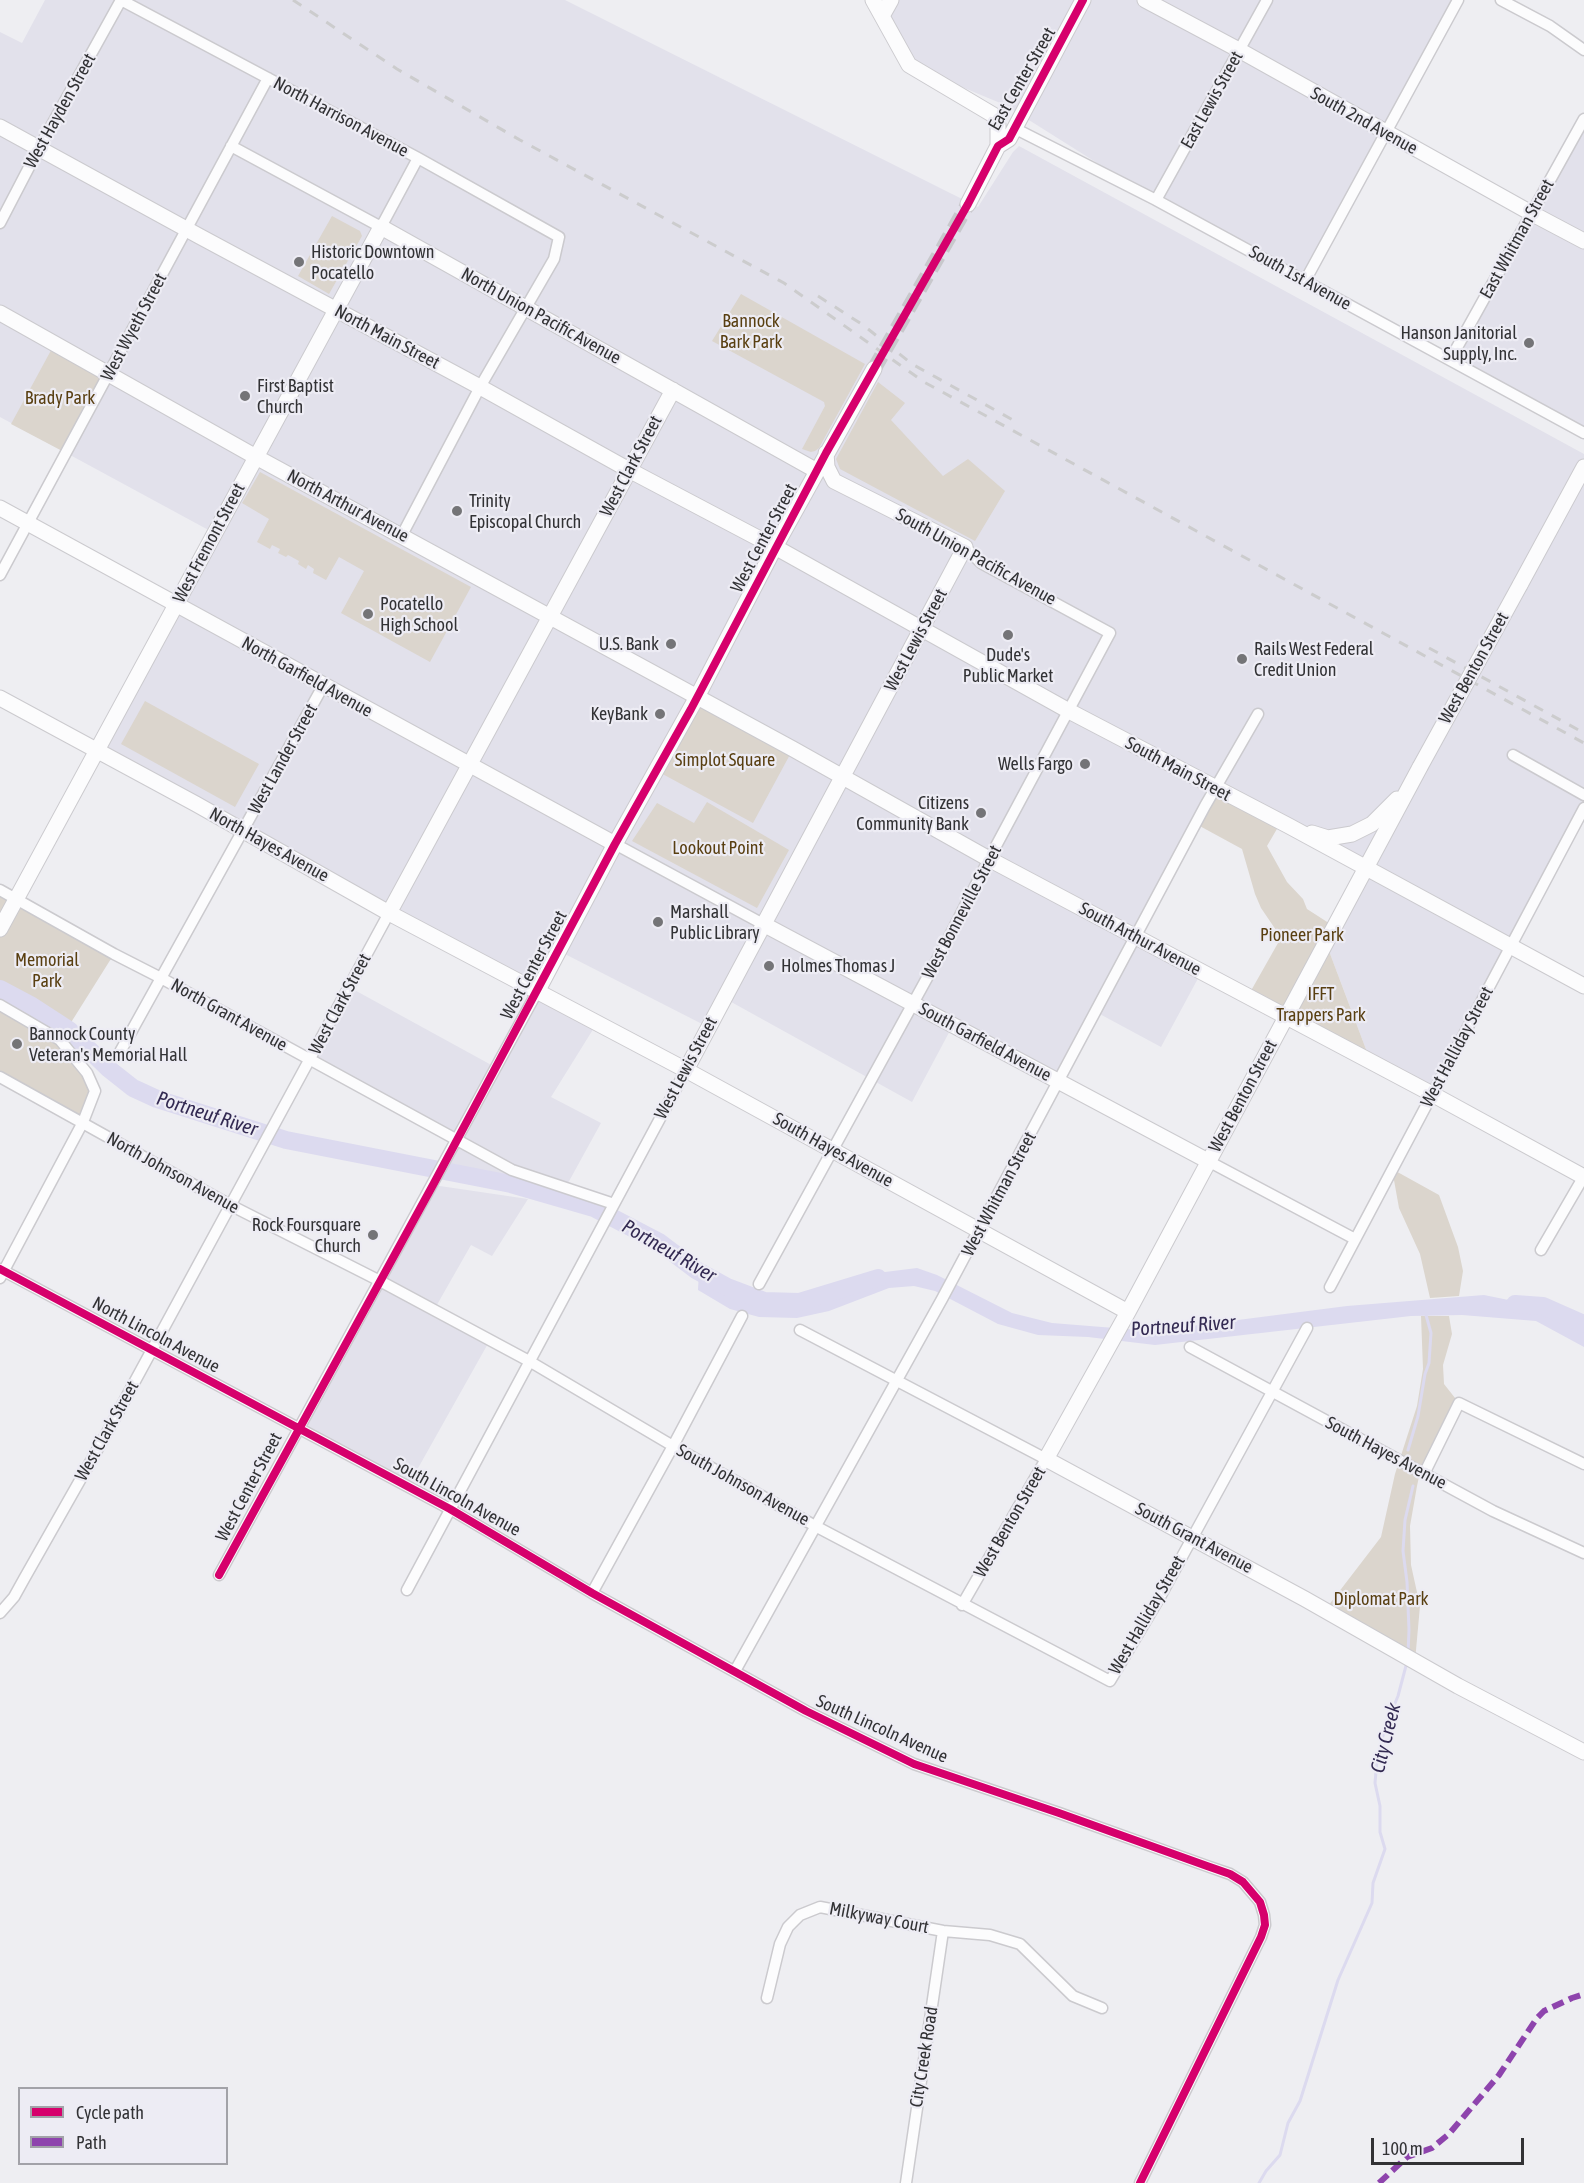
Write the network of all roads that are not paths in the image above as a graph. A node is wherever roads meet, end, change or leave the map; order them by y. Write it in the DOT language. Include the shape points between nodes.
graph roads {
  1 [pos="121,0"];
  2 [pos="873,0"];
  3 [pos="891,0"];
  4 [pos="1083,0"];
  5 [pos="1145,0"];
  6 [pos="1268,0"];
  7 [pos="1458,0"];
  8 [pos="1501,0"];
  9 [pos="882,16"];
  10 [pos="1239,50"];
  11 [pos="1584,50"];
  12 [pos="268,78"];
  13 [pos="1026,105"];
  14 [pos="995,116"];
  15 [pos="1584,119"];
  16 [pos="0,127"];
  17 [pos="1014,128"];
  18 [pos="1385,133"];
  19 [pos="231,146"];
  20 [pos="998,146"];
  21 [pos="39,148"];
  22 [pos="418,158"];
  23 [pos="1156,200"];
  24 [pos="969,204"];
  25 [pos="1531,213"];
  26 [pos="0,223"];
  27 [pos="381,227"];
  28 [pos="186,229"];
  29 [pos="1584,241"];
  30 [pos="1305,281"];
  31 [pos="527,308"];
  32 [pos="336,310"];
  33 [pos="0,312"];
  34 [pos="1450,360"];
  35 [pos="874,369"];
  36 [pos="109,373"];
  37 [pos="480,387"];
  38 [pos="673,390"];
  39 [pos="1584,433"];
  40 [pos="826,453"];
  41 [pos="256,457"];
  42 [pos="1584,467"];
  43 [pos="629,470"];
  44 [pos="817,471"];
  45 [pos="834,481"];
  46 [pos="805,492"];
  47 [pos="0,508"];
  48 [pos="28,524"];
  49 [pos="402,535"];
  50 [pos="775,547"];
  51 [pos="965,547"];
  52 [pos="0,575"];
  53 [pos="176,605"];
  54 [pos="550,616"];
  55 [pos="922,629"];
  56 [pos="1110,633"];
  57 [pos="323,686"];
  58 [pos="698,697"];
  59 [pos="0,698"];
  60 [pos="1069,711"];
  61 [pos="1258,714"];
  62 [pos="97,750"];
  63 [pos="1513,755"];
  64 [pos="469,766"];
  65 [pos="843,777"];
  66 [pos="1412,784"];
  67 [pos="1216,789"];
  68 [pos="1584,795"];
  69 [pos="1584,808"];
  70 [pos="1289,826"];
  71 [pos="242,831"];
  72 [pos="615,844"];
  73 [pos="989,859"];
  74 [pos="1366,869"];
  75 [pos="0,890"];
  76 [pos="16,899"];
  77 [pos="389,913"];
  78 [pos="763,924"];
  79 [pos="0,929"];
  80 [pos="1136,936"];
  81 [pos="1511,946"];
  82 [pos="161,978"];
  83 [pos="1584,986"];
  84 [pos="537,992"];
  85 [pos="913,1004"];
  86 [pos="0,1005"];
  87 [pos="1286,1016"];
  88 [pos="120,1052"];
  89 [pos="310,1059"];
  90 [pos="686,1070"];
  91 [pos="0,1077"];
  92 [pos="1059,1082"];
  93 [pos="1432,1094"];
  94 [pos="83,1122"];
  95 [pos="457,1140"];
  96 [pos="832,1149"];
  97 [pos="1209,1161"];
  98 [pos="1584,1176"];
  99 [pos="614,1204"];
  100 [pos="230,1205"];
  101 [pos="979,1230"];
  102 [pos="1355,1239"];
  103 [pos="1541,1250"];
  104 [pos="1,1273"];
  105 [pos="380,1281"];
  106 [pos="759,1284"];
  107 [pos="1330,1287"];
  108 [pos="742,1316"];
  109 [pos="1125,1317"];
  110 [pos="1307,1329"];
  111 [pos="800,1330"];
  112 [pos="1190,1347"];
  113 [pos="152,1350"];
  114 [pos="529,1361"];
  115 [pos="896,1381"];
  116 [pos="1272,1392"];
  117 [pos="298,1427"];
  118 [pos="674,1446"];
  119 [pos="1046,1459"];
  120 [pos="1584,1464"];
  121 [pos="1425,1474"];
  122 [pos="450,1509"];
  123 [pos="817,1527"];
  124 [pos="1191,1537"];
  125 [pos="1584,1553"];
  126 [pos="219,1575"];
  127 [pos="407,1590"];
  128 [pos="592,1593"];
  129 [pos="963,1605"];
  130 [pos="0,1613"];
  131 [pos="735,1671"];
  132 [pos="1110,1681"];
  133 [pos="1584,1752"];
  134 [pos="943,1931"];
  135 [pos="767,1998"];
  136 [pos="1102,2008"];
  137 [pos="906,2183"];
  138 [pos="1140,2183"];
  1 -- 12 [label="street, North Harrison Avenue"];
  1 -- 21 [label="street, West Hayden Street"];
  2 -- 9 [label="street"];
  3 -- 9 [label="street"];
  4 -- 13 [label="street, East Center Street"];
  5 -- 10 [label="street, South 2nd Avenue"];
  6 -- 10 [label="street, East Lewis Street"];
  7 -- 18 [label="street"];
  8 -- 11 [label="street" via="1550,26"];
  9 -- 14 [label="street" via="909,65"];
  10 -- 18 [label="street, South 2nd Avenue"];
  10 -- 23 [label="street, East Lewis Street"];
  12 -- 19 [label="street, West Wyeth Street"];
  12 -- 22 [label="street, North Harrison Avenue"];
  13 -- 14 [label="street"];
  13 -- 17 [label="street, East Center Street"];
  14 -- 20 [label="street"];
  15 -- 25 [label="street, East Whitman Street"];
  16 -- 21 [label="street, North Main Street"];
  17 -- 20 [label="street, East Center Street"];
  17 -- 23 [label="street, South 1st Avenue"];
  18 -- 25 [label="street, South 2nd Avenue"];
  18 -- 30 [label="street"];
  19 -- 27 [label="street, North Union Pacific Avenue"];
  19 -- 28 [label="street, West Wyeth Street"];
  20 -- 24 [label="street, East Center Street"];
  21 -- 26 [label="street, West Hayden Street"];
  21 -- 28 [label="street, North Main Street"];
  22 -- 27 [label="street, West Fremont Street"];
  22 -- 31 [label="street, North Harrison Avenue" via="559,237 554,259"];
  23 -- 30 [label="street, South 1st Avenue"];
  25 -- 29 [label="street, South 2nd Avenue"];
  25 -- 34 [label="street, East Whitman Street"];
  27 -- 31 [label="street, North Union Pacific Avenue"];
  27 -- 32 [label="street, West Fremont Street"];
  28 -- 32 [label="street, North Main Street"];
  28 -- 36 [label="street, West Wyeth Street"];
  30 -- 34 [label="street, South 1st Avenue"];
  31 -- 37 [label="street"];
  31 -- 38 [label="street, North Union Pacific Avenue"];
  32 -- 37 [label="street, North Main Street"];
  32 -- 41 [label="street, West Fremont Street"];
  33 -- 36 [label="street, North Arthur Avenue"];
  34 -- 39 [label="street, South 1st Avenue"];
  35 -- 40 [label="street, West Center Street"];
  36 -- 41 [label="street, North Arthur Avenue"];
  36 -- 48 [label="street, West Wyeth Street"];
  37 -- 43 [label="street, North Main Street"];
  37 -- 49 [label="street"];
  38 -- 43 [label="street, West Clark Street"];
  38 -- 44 [label="street, North Union Pacific Avenue"];
  40 -- 44 [label="street, West Center Street"];
  40 -- 45 [label="street"];
  41 -- 49 [label="street, North Arthur Avenue"];
  41 -- 53 [label="street, West Fremont Street"];
  42 -- 66 [label="street, West Benton Street, bridge"];
  43 -- 50 [label="street, North Main Street"];
  43 -- 54 [label="street, West Clark Street"];
  44 -- 46 [label="street, West Center Street"];
  45 -- 46 [label="street" via="820,482"];
  45 -- 51 [label="street, South Union Pacific Avenue"];
  46 -- 50 [label="street, West Center Street"];
  47 -- 48 [label="street, North Garfield Avenue"];
  48 -- 52 [label="street, West Wyeth Street"];
  48 -- 53 [label="street, North Garfield Avenue"];
  49 -- 54 [label="street, North Arthur Avenue"];
  50 -- 55 [label="street, South Main Street"];
  50 -- 58 [label="street, West Center Street"];
  51 -- 55 [label="street, West Lewis Street"];
  51 -- 56 [label="street, South Union Pacific Avenue" via="981,563"];
  53 -- 57 [label="street, North Garfield Avenue"];
  53 -- 62 [label="street, West Fremont Street"];
  54 -- 58 [label="street, North Arthur Avenue"];
  54 -- 64 [label="street, West Clark Street"];
  55 -- 60 [label="street, South Main Street"];
  55 -- 65 [label="street, West Lewis Street"];
  56 -- 60 [label="street, West Bonneville Street"];
  57 -- 64 [label="street, North Garfield Avenue"];
  57 -- 71 [label="street, West Lander Street"];
  58 -- 65 [label="street, South Arthur Avenue"];
  58 -- 72 [label="street, West Center Street"];
  59 -- 62 [label="street, North Hayes Avenue"];
  60 -- 67 [label="street, South Main Street"];
  60 -- 73 [label="street, West Bonneville Street"];
  61 -- 67 [label="street, West Whitman Street"];
  62 -- 71 [label="street, North Hayes Avenue"];
  62 -- 76 [label="street, West Fremont Street"];
  63 -- 68 [label="street"];
  64 -- 72 [label="street, North Garfield Avenue"];
  64 -- 77 [label="street, West Clark Street"];
  65 -- 73 [label="street, South Arthur Avenue"];
  65 -- 78 [label="street, West Lewis Street"];
  66 -- 70 [label="street" via="1372,824 1352,834 1328,838"];
  66 -- 74 [label="street, West Benton Street"];
  67 -- 70 [label="street, South Main Street"];
  67 -- 80 [label="street, West Whitman Street"];
  69 -- 81 [label="street, West Halliday Street"];
  70 -- 74 [label="street, South Main Street"];
  71 -- 77 [label="street, North Hayes Avenue"];
  71 -- 82 [label="street, West Lander Street"];
  72 -- 78 [label="street, South Garfield Avenue"];
  72 -- 84 [label="street, West Center Street"];
  73 -- 80 [label="street, South Arthur Avenue"];
  73 -- 85 [label="street, West Bonneville Street"];
  74 -- 81 [label="street, South Main Street"];
  74 -- 87 [label="street, West Benton Street"];
  75 -- 76 [label="street, North Grant Avenue"];
  76 -- 79 [label="street, West Fremont Street"];
  76 -- 82 [label="street, North Grant Avenue"];
  77 -- 84 [label="street, North Hayes Avenue"];
  77 -- 89 [label="street, West Clark Street"];
  78 -- 85 [label="street, South Garfield Avenue"];
  78 -- 90 [label="street, West Lewis Street"];
  80 -- 87 [label="street, South Arthur Avenue"];
  80 -- 92 [label="street, West Whitman Street"];
  81 -- 83 [label="street, South Main Street"];
  81 -- 93 [label="street, West Halliday Street"];
  82 -- 88 [label="street, West Lander Street"];
  82 -- 89 [label="street, North Grant Avenue"];
  84 -- 90 [label="street, South Hayes Avenue"];
  84 -- 95 [label="street, West Center Street"];
  85 -- 92 [label="street, South Garfield Avenue"];
  85 -- 96 [label="street, West Bonneville Street"];
  86 -- 94 [label="street" via="60,1040 87,1073 95,1091"];
  87 -- 93 [label="street, South Arthur Avenue"];
  87 -- 97 [label="street, West Benton Street"];
  89 -- 95 [label="street, North Grant Avenue"];
  89 -- 100 [label="street, West Clark Street"];
  90 -- 96 [label="street, South Hayes Avenue"];
  90 -- 99 [label="street, West Lewis Street"];
  91 -- 94 [label="street, North Johnson Avenue"];
  92 -- 97 [label="street, South Garfield Avenue"];
  92 -- 101 [label="street, West Whitman Street"];
  93 -- 98 [label="street, South Arthur Avenue"];
  93 -- 102 [label="street, West Halliday Street"];
  94 -- 100 [label="street, North Johnson Avenue"];
  94 -- 104 [label="street"];
  95 -- 99 [label="street" via="512,1170"];
  95 -- 105 [label="street, West Center Street"];
  96 -- 101 [label="street, South Hayes Avenue"];
  96 -- 106 [label="street, West Bonneville Street"];
  97 -- 102 [label="street, South Garfield Avenue"];
  97 -- 109 [label="street, West Benton Street"];
  98 -- 103 [label="street"];
  99 -- 114 [label="street, West Lewis Street"];
  100 -- 105 [label="street, North Johnson Avenue"];
  100 -- 113 [label="street, West Clark Street"];
  101 -- 109 [label="street, South Hayes Avenue"];
  101 -- 115 [label="street, West Whitman Street"];
  102 -- 107 [label="street, West Halliday Street"];
  104 -- 113 [label="street, North Lincoln Avenue"];
  105 -- 114 [label="street, South Johnson Avenue"];
  105 -- 117 [label="street, West Center Street"];
  108 -- 118 [label="street"];
  109 -- 119 [label="street, West Benton Street"];
  110 -- 116 [label="street, West Halliday Street"];
  111 -- 115 [label="street, South Grant Avenue"];
  112 -- 116 [label="street, South Hayes Avenue"];
  113 -- 117 [label="street, North Lincoln Avenue"];
  113 -- 130 [label="street, West Clark Street" via="14,1597"];
  114 -- 118 [label="street, South Johnson Avenue"];
  114 -- 122 [label="street, West Lewis Street"];
  115 -- 119 [label="street, South Grant Avenue"];
  115 -- 123 [label="street, West Whitman Street"];
  116 -- 121 [label="street, South Hayes Avenue"];
  116 -- 124 [label="street, West Halliday Street"];
  117 -- 122 [label="street, South Lincoln Avenue"];
  117 -- 126 [label="street, West Center Street"];
  118 -- 123 [label="street, South Johnson Avenue"];
  118 -- 128 [label="street"];
  119 -- 124 [label="street, South Grant Avenue"];
  119 -- 129 [label="street, West Benton Street"];
  120 -- 121 [label="street" via="1459,1403"];
  121 -- 125 [label="street, South Hayes Avenue"];
  122 -- 127 [label="street, West Lewis Street"];
  122 -- 128 [label="street, South Lincoln Avenue"];
  123 -- 129 [label="street, South Johnson Avenue"];
  123 -- 131 [label="street, West Whitman Street"];
  124 -- 132 [label="street, West Halliday Street"];
  124 -- 133 [label="street, South Grant Avenue"];
  128 -- 131 [label="street, South Lincoln Avenue"];
  129 -- 132 [label="street, South Johnson Avenue"];
  131 -- 138 [label="street, South Lincoln Avenue" via="914,1764 1230,1874 1252,1890 1264,1915 1261,1937"];
  134 -- 135 [label="street, Milkyway Court" via="820,1907 800,1915 788,1927"];
  134 -- 136 [label="street, Milkyway Court" via="990,1935 1020,1944 1073,1996"];
  134 -- 137 [label="street, City Creek Road"];
}
